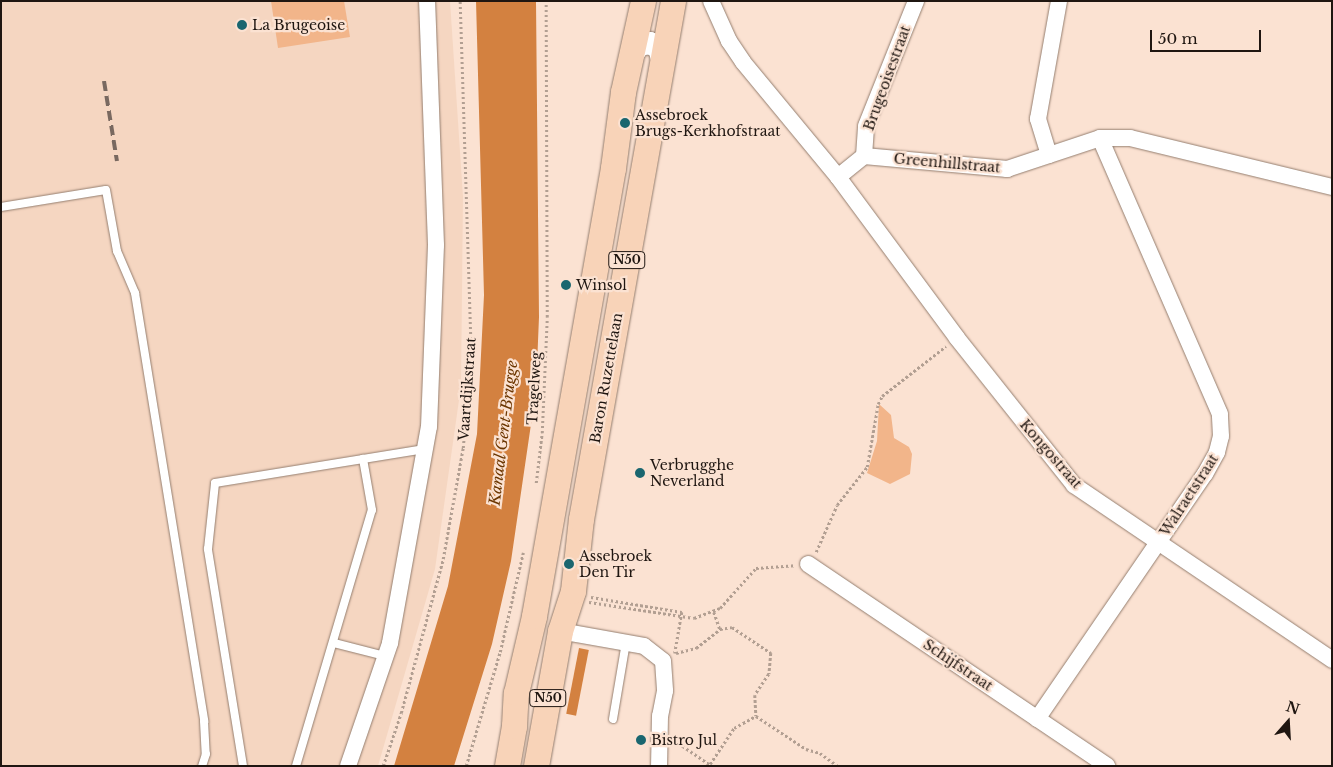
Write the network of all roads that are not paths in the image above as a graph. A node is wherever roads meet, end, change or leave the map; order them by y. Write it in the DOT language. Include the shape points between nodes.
graph roads {
  1 [pos="427,1"];
  2 [pos="643,1"];
  3 [pos="673,1"];
  4 [pos="711,1"];
  5 [pos="916,1"];
  6 [pos="1059,1"];
  7 [pos="633,54"];
  8 [pos="662,59"];
  9 [pos="1100,138"];
  10 [pos="1049,155"];
  11 [pos="864,156"];
  12 [pos="838,177"];
  13 [pos="1332,186"];
  14 [pos="1,207"];
  15 [pos="426,450"];
  16 [pos="363,459"];
  17 [pos="580,519"];
  18 [pos="1157,543"];
  19 [pos="808,564"];
  20 [pos="560,631"];
  21 [pos="626,642"];
  22 [pos="334,643"];
  23 [pos="385,656"];
  24 [pos="1332,660"];
  25 [pos="613,718"];
  26 [pos="1037,719"];
  27 [pos="202,766"];
  28 [pos="243,766"];
  29 [pos="296,766"];
  30 [pos="348,766"];
  31 [pos="507,766"];
  32 [pos="536,766"];
  33 [pos="659,766"];
  34 [pos="1107,766"];
  1 -- 15 [label="street" via="436,245 435,339"];
  2 -- 7 [label="main road, N50"];
  3 -- 8 [label="main road, Baron Ruzettelaan / N50"];
  4 -- 12 [label="street" via="728,41 743,62"];
  5 -- 11 [label="street, Brugeoisestraat" via="866,126"];
  6 -- 10 [label="street" via="1038,119"];
  7 -- 8 [label="main road" via="639,45 650,42 659,48"];
  7 -- 31 [label="main road, N50" via="634,102 629,135 614,168 534,616 537,652 530,693 514,726"];
  8 -- 17 [label="main road, Baron Ruzettelaan / N50"];
  9 -- 10 [label="street, Greenhillstraat"];
  9 -- 13 [label="street, Greenhillstraat" via="1130,138 1162,144"];
  9 -- 18 [label="street, Walraetstraat" via="1220,414 1218,452"];
  10 -- 11 [label="street, Greenhillstraat" via="1007,169"];
  11 -- 12 [label="street"];
  12 -- 18 [label="street, Kongostraat" via="957,338 1074,485"];
  14 -- 27 [label="lane" via="106,190 117,252 135,293 204,721 206,754"];
  15 -- 16 [label="lane"];
  15 -- 23 [label="street" via="408,555"];
  16 -- 22 [label="lane" via="372,510"];
  16 -- 28 [label="lane" via="215,483 208,549"];
  17 -- 20 [label="main road, Baron Ruzettelaan / N50" via="564,552 557,596"];
  17 -- 20 [label="main road, Baron Ruzettelaan / N50" via="579,596"];
  18 -- 24 [label="street, Kongostraat"];
  18 -- 26 [label="street, Walraetstraat"];
  19 -- 26 [label="street, Schijfstraat"];
  20 -- 21 [label="street"];
  20 -- 32 [label="main road, Baron Ruzettelaan / N50"];
  21 -- 25 [label="lane"];
  21 -- 33 [label="street" via="669,657 659,737"];
  22 -- 23 [label="lane"];
  22 -- 29 [label="lane"];
  23 -- 30 [label="street"];
  26 -- 34 [label="street, Schijfstraat"];
}
